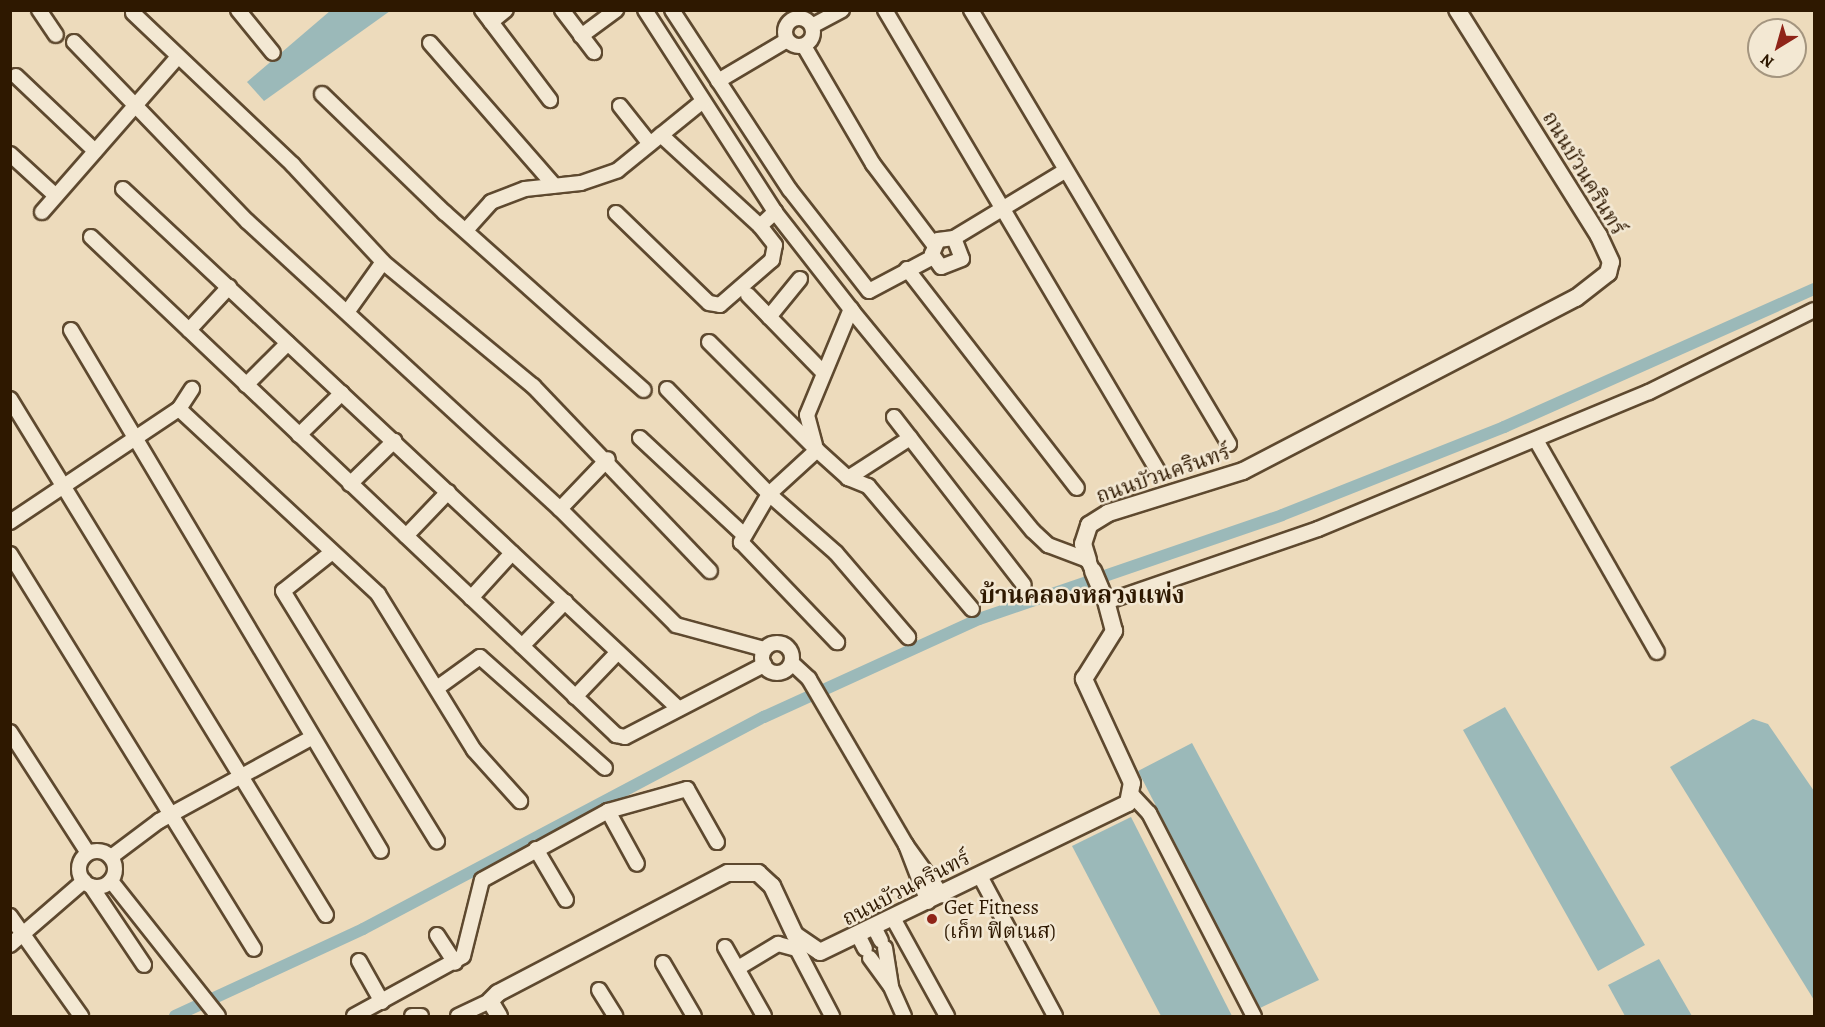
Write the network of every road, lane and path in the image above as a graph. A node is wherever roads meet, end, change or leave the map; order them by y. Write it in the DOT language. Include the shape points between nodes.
graph roads {
  1 [pos="39,10"];
  2 [pos="238,10"];
  3 [pos="506,10"];
  4 [pos="562,10"];
  5 [pos="616,10"];
  6 [pos="645,10"];
  7 [pos="672,10"];
  8 [pos="842,10"];
  9 [pos="885,10"];
  10 [pos="971,10"];
  11 [pos="1457,10"];
  12 [pos="133,13"];
  13 [pos="789,15"];
  14 [pos="486,16"];
  15 [pos="812,26"];
  16 [pos="56,35"];
  17 [pos="581,36"];
  18 [pos="787,40"];
  19 [pos="74,42"];
  20 [pos="430,43"];
  21 [pos="804,46"];
  22 [pos="594,52"];
  23 [pos="273,53"];
  24 [pos="177,58"];
  25 [pos="16,76"];
  26 [pos="718,81"];
  27 [pos="322,94"];
  28 [pos="550,100"];
  29 [pos="703,101"];
  30 [pos="135,106"];
  31 [pos="620,106"];
  32 [pos="655,139"];
  33 [pos="95,151"];
  34 [pos="10,154"];
  35 [pos="1063,171"];
  36 [pos="554,185"];
  37 [pos="123,189"];
  38 [pos="56,196"];
  39 [pos="1001,207"];
  40 [pos="42,212"];
  41 [pos="775,212"];
  42 [pos="616,213"];
  43 [pos="760,226"];
  44 [pos="467,229"];
  45 [pos="91,237"];
  46 [pos="954,238"];
  47 [pos="933,251"];
  48 [pos="383,262"];
  49 [pos="907,269"];
  50 [pos="800,279"];
  51 [pos="229,287"];
  52 [pos="748,295"];
  53 [pos="850,309"];
  54 [pos="1815,310"];
  55 [pos="348,311"];
  56 [pos="769,317"];
  57 [pos="71,330"];
  58 [pos="189,330"];
  59 [pos="709,342"];
  60 [pos="288,343"];
  61 [pos="821,370"];
  62 [pos="246,385"];
  63 [pos="192,389"];
  64 [pos="667,389"];
  65 [pos="644,390"];
  66 [pos="342,393"];
  67 [pos="10,399"];
  68 [pos="179,409"];
  69 [pos="894,417"];
  70 [pos="299,435"];
  71 [pos="640,438"];
  72 [pos="910,438"];
  73 [pos="132,440"];
  74 [pos="1536,440"];
  75 [pos="394,441"];
  76 [pos="1229,444"];
  77 [pos="817,450"];
  78 [pos="608,459"];
  79 [pos="1158,471"];
  80 [pos="848,478"];
  81 [pos="350,484"];
  82 [pos="64,486"];
  83 [pos="1077,488"];
  84 [pos="448,492"];
  85 [pos="769,494"];
  86 [pos="560,509"];
  87 [pos="10,522"];
  88 [pos="743,534"];
  89 [pos="406,536"];
  90 [pos="331,553"];
  91 [pos="512,553"];
  92 [pos="10,554"];
  93 [pos="1090,566"];
  94 [pos="710,571"];
  95 [pos="1024,585"];
  96 [pos="471,598"];
  97 [pos="1105,599"];
  98 [pos="565,602"];
  99 [pos="972,609"];
  100 [pos="908,637"];
  101 [pos="837,642"];
  102 [pos="522,646"];
  103 [pos="764,649"];
  104 [pos="618,652"];
  105 [pos="1657,652"];
  106 [pos="792,663"];
  107 [pos="764,665"];
  108 [pos="437,687"];
  109 [pos="575,697"];
  110 [pos="679,709"];
  111 [pos="10,732"];
  112 [pos="311,738"];
  113 [pos="605,768"];
  114 [pos="239,774"];
  115 [pos="1132,795"];
  116 [pos="520,801"];
  117 [pos="608,811"];
  118 [pos="170,814"];
  119 [pos="437,841"];
  120 [pos="717,842"];
  121 [pos="537,849"];
  122 [pos="381,850"];
  123 [pos="88,853"];
  124 [pos="111,857"];
  125 [pos="638,864"];
  126 [pos="980,876"];
  127 [pos="111,881"];
  128 [pos="88,884"];
  129 [pos="935,898"];
  130 [pos="566,900"];
  131 [pos="326,915"];
  132 [pos="10,916"];
  133 [pos="894,920"];
  134 [pos="23,935"];
  135 [pos="437,935"];
  136 [pos="881,939"];
  137 [pos="10,945"];
  138 [pos="725,947"];
  139 [pos="864,948"];
  140 [pos="254,949"];
  141 [pos="358,961"];
  142 [pos="455,963"];
  143 [pos="663,963"];
  144 [pos="144,965"];
  145 [pos="738,968"];
  146 [pos="891,987"];
  147 [pos="599,990"];
  148 [pos="490,1001"];
  149 [pos="381,1002"];
  150 [pos="81,1017"];
  151 [pos="218,1017"];
  152 [pos="354,1017"];
  153 [pos="412,1017"];
  154 [pos="421,1017"];
  155 [pos="458,1017"];
  156 [pos="500,1017"];
  157 [pos="615,1017"];
  158 [pos="694,1017"];
  159 [pos="764,1017"];
  160 [pos="832,1017"];
  161 [pos="904,1017"];
  162 [pos="947,1017"];
  163 [pos="1055,1017"];
  164 [pos="1254,1017"];
  1 -- 16 [label="street"];
  2 -- 23 [label="street"];
  3 -- 14 [label="street"];
  4 -- 17 [label="street"];
  5 -- 17 [label="street"];
  6 -- 29 [label="street"];
  7 -- 26 [label="street"];
  8 -- 15 [label="street"];
  9 -- 39 [label="street"];
  10 -- 35 [label="street"];
  11 -- 93 [label="street, ถนนบัวนครินทร์" via="1599,236 1611,262 1608,273 1576,298 1243,471 1108,513 1089,525 1083,544"];
  12 -- 24 [label="street"];
  13 -- 15 [label="street"];
  13 -- 18 [label="street" via="784,31"];
  14 -- 28 [label="street"];
  15 -- 21 [label="street" via="811,40"];
  17 -- 22 [label="street"];
  18 -- 21 [label="street"];
  18 -- 26 [label="street"];
  19 -- 30 [label="street"];
  20 -- 36 [label="street"];
  21 -- 47 [label="street" via="873,164"];
  24 -- 30 [label="street"];
  24 -- 48 [label="street" via="293,165"];
  25 -- 33 [label="street"];
  26 -- 49 [label="street" via="790,190 869,291"];
  27 -- 44 [label="street"];
  29 -- 32 [label="street"];
  29 -- 41 [label="street"];
  30 -- 33 [label="street"];
  30 -- 55 [label="street" via="248,222"];
  31 -- 32 [label="street"];
  32 -- 36 [label="street" via="618,171 581,183"];
  32 -- 43 [label="street"];
  33 -- 38 [label="street"];
  34 -- 38 [label="street"];
  35 -- 39 [label="street"];
  35 -- 76 [label="street"];
  36 -- 44 [label="street" via="491,202"];
  37 -- 51 [label="street"];
  38 -- 40 [label="street"];
  39 -- 46 [label="street"];
  39 -- 79 [label="street"];
  41 -- 43 [label="street"];
  41 -- 53 [label="street"];
  42 -- 43 [label="street" via="710,303 720,305 772,260 775,245"];
  44 -- 65 [label="street"];
  45 -- 58 [label="street"];
  46 -- 47 [label="street"];
  46 -- 47 [label="street" via="963,251 957,266 941,267"];
  47 -- 49 [label="street"];
  48 -- 55 [label="street"];
  48 -- 78 [label="street" via="533,386"];
  49 -- 83 [label="street"];
  50 -- 56 [label="street"];
  51 -- 58 [label="street"];
  51 -- 60 [label="street"];
  52 -- 56 [label="street"];
  53 -- 61 [label="street"];
  53 -- 93 [label="street" via="1033,531 1048,545"];
  54 -- 74 [label="street" via="1649,392"];
  55 -- 86 [label="street"];
  56 -- 61 [label="street"];
  57 -- 73 [label="street"];
  58 -- 62 [label="street"];
  59 -- 77 [label="street"];
  60 -- 62 [label="street"];
  60 -- 66 [label="street"];
  61 -- 77 [label="street" via="807,415"];
  62 -- 70 [label="street"];
  63 -- 68 [label="street"];
  64 -- 85 [label="street"];
  66 -- 70 [label="street"];
  66 -- 75 [label="street"];
  67 -- 82 [label="street"];
  68 -- 73 [label="street"];
  68 -- 90 [label="street"];
  69 -- 72 [label="street"];
  70 -- 81 [label="street"];
  71 -- 88 [label="street"];
  72 -- 80 [label="street"];
  72 -- 95 [label="street"];
  73 -- 82 [label="street"];
  73 -- 112 [label="street"];
  74 -- 97 [label="street" via="1318,529"];
  74 -- 105 [label="street"];
  75 -- 81 [label="street"];
  75 -- 84 [label="street"];
  77 -- 80 [label="street"];
  77 -- 85 [label="street"];
  78 -- 86 [label="street"];
  78 -- 94 [label="street"];
  80 -- 99 [label="street" via="868,486"];
  81 -- 89 [label="street"];
  82 -- 87 [label="street"];
  82 -- 114 [label="street"];
  84 -- 89 [label="street"];
  84 -- 91 [label="street"];
  85 -- 88 [label="street"];
  85 -- 100 [label="street" via="836,553"];
  86 -- 103 [label="street" via="676,625"];
  88 -- 101 [label="street" via="742,549"];
  89 -- 96 [label="street"];
  90 -- 108 [label="street" via="378,594"];
  90 -- 119 [label="street" via="283,591"];
  91 -- 96 [label="street"];
  91 -- 98 [label="street"];
  92 -- 118 [label="street"];
  93 -- 97 [label="street, ถนนบัวนครินทร์"];
  96 -- 102 [label="street"];
  97 -- 115 [label="street, ถนนบัวนครินทร์" via="1114,631 1084,679"];
  98 -- 102 [label="street"];
  98 -- 104 [label="street"];
  102 -- 109 [label="street"];
  103 -- 106 [label="street" via="772,643 786,645"];
  103 -- 107 [label="street"];
  104 -- 109 [label="street"];
  104 -- 110 [label="street"];
  106 -- 107 [label="street" via="779,673"];
  106 -- 129 [label="street" via="809,679 833,717"];
  107 -- 110 [label="street"];
  108 -- 113 [label="street" via="480,657"];
  108 -- 116 [label="street" via="474,750"];
  109 -- 110 [label="street" via="621,738"];
  111 -- 123 [label="street"];
  112 -- 114 [label="street"];
  112 -- 122 [label="street"];
  114 -- 118 [label="street"];
  114 -- 131 [label="street"];
  115 -- 126 [label="street, ถนนบัวนครินทร์" via="1107,817"];
  115 -- 164 [label="street" via="1149,813"];
  117 -- 120 [label="street" via="687,789"];
  117 -- 121 [label="street"];
  117 -- 125 [label="street"];
  118 -- 124 [label="street"];
  118 -- 140 [label="street"];
  121 -- 130 [label="street"];
  121 -- 142 [label="street" via="482,880 473,900 467,949"];
  123 -- 124 [label="street"];
  123 -- 128 [label="street" via="80,864"];
  124 -- 127 [label="street" via="115,869"];
  126 -- 129 [label="street, ถนนบัวนครินทร์"];
  126 -- 163 [label="street"];
  127 -- 128 [label="street"];
  127 -- 151 [label="street"];
  128 -- 134 [label="street"];
  128 -- 144 [label="street"];
  129 -- 133 [label="street, ถนนบัวนครินทร์"];
  132 -- 134 [label="street"];
  133 -- 136 [label="street, ถนนบัวนครินทร์"];
  133 -- 162 [label="street"];
  134 -- 137 [label="street"];
  134 -- 150 [label="street"];
  135 -- 142 [label="street"];
  136 -- 139 [label="street, ถนนบัวนครินทร์"];
  136 -- 146 [label="street"];
  138 -- 145 [label="street"];
  139 -- 146 [label="street"];
  139 -- 148 [label="street, ถนนบัวนครินทร์" via="820,952 804,945 772,886 758,873 743,870"];
  141 -- 149 [label="street"];
  142 -- 149 [label="street"];
  143 -- 158 [label="street"];
  145 -- 159 [label="street"];
  145 -- 160 [label="street" via="778,944 797,949"];
  146 -- 161 [label="street"];
  147 -- 157 [label="street"];
  148 -- 155 [label="street"];
  148 -- 156 [label="street"];
  149 -- 152 [label="street"];
  153 -- 154 [label="street"];
}
